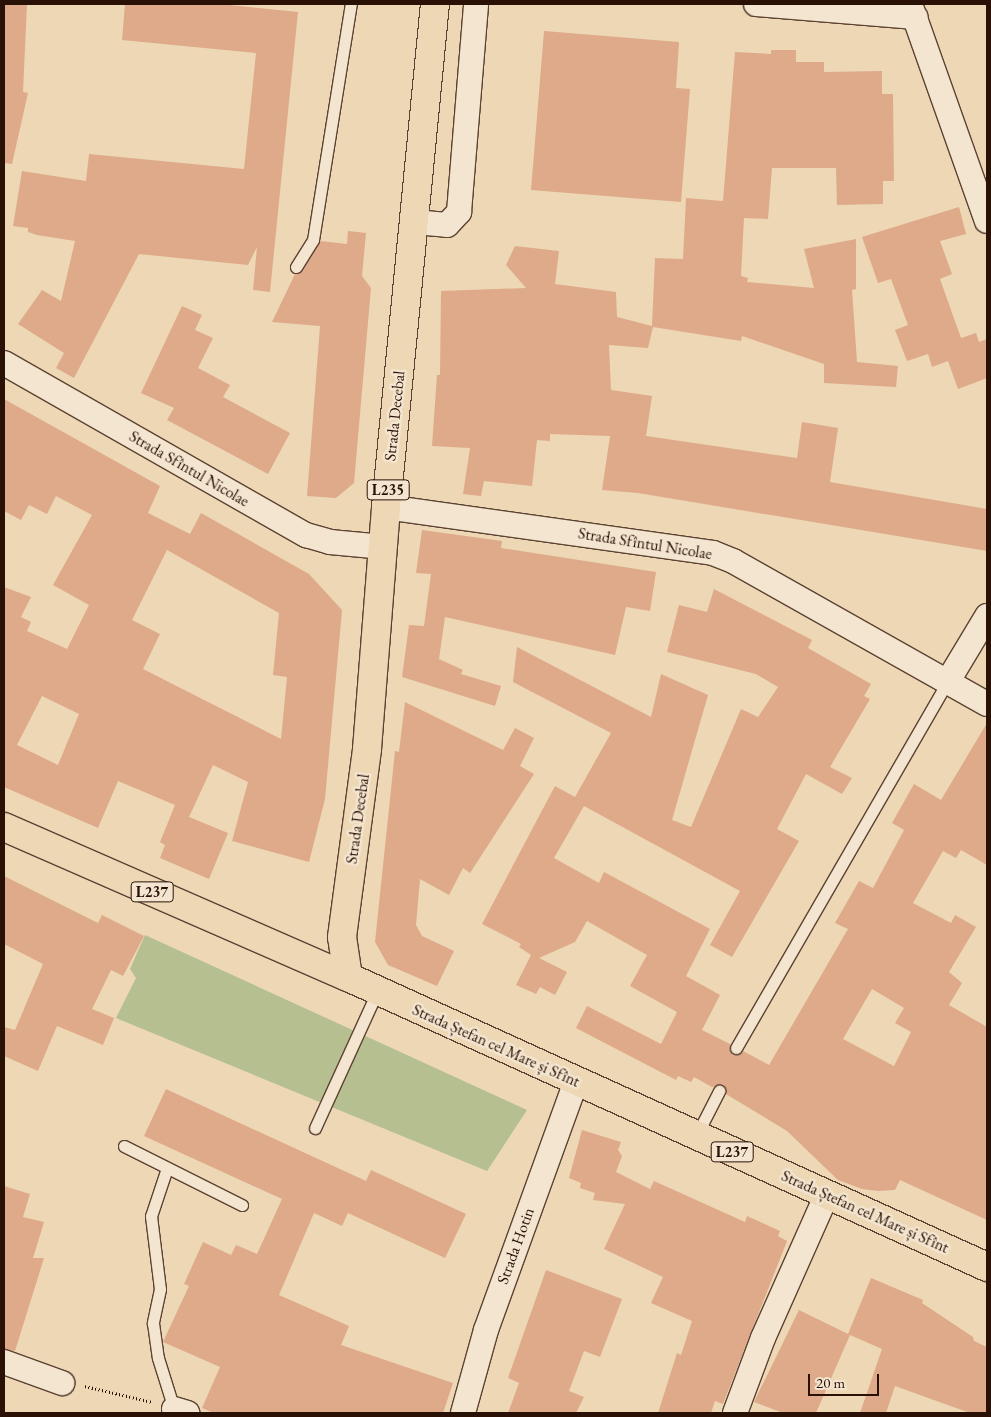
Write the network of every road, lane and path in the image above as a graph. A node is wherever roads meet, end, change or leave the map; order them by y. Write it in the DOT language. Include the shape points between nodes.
graph roads {
  1 [pos="351,4"];
  2 [pos="435,4"];
  3 [pos="476,4"];
  4 [pos="756,4"];
  5 [pos="913,11"];
  6 [pos="987,221"];
  7 [pos="414,222"];
  8 [pos="296,267"];
  9 [pos="4,364"];
  10 [pos="386,507"];
  11 [pos="384,547"];
  12 [pos="987,616"];
  13 [pos="948,681"];
  14 [pos="987,704"];
  15 [pos="4,827"];
  16 [pos="348,977"];
  17 [pos="377,992"];
  18 [pos="736,1048"];
  19 [pos="576,1082"];
  20 [pos="719,1091"];
  21 [pos="315,1128"];
  22 [pos="696,1136"];
  23 [pos="124,1146"];
  24 [pos="167,1168"];
  25 [pos="827,1194"];
  26 [pos="242,1205"];
  27 [pos="979,1267"];
  28 [pos="4,1362"];
  29 [pos="62,1383"];
  30 [pos="180,1411"];
  31 [pos="463,1413"];
  32 [pos="735,1413"];
  1 -- 8 [label="lane" via="313,240"];
  2 -- 7 [label="main road, Strada Decebal / L235"];
  3 -- 7 [label="street" via="459,212 447,225"];
  4 -- 5 [label="street"];
  5 -- 6 [label="street"];
  7 -- 10 [label="main road, Strada Decebal / L235"];
  9 -- 11 [label="street, Strada Sfîntul Nicolae" via="306,535 330,542"];
  10 -- 11 [label="main road, Strada Decebal / L235"];
  10 -- 13 [label="street, Strada Sfîntul Nicolae" via="713,553"];
  11 -- 16 [label="main road, Strada Decebal / L235" via="367,749 342,937"];
  12 -- 13 [label="street"];
  13 -- 14 [label="street, Strada Sfîntul Nicolae"];
  13 -- 18 [label="lane"];
  15 -- 16 [label="main road, Strada Ștefan cel Mare și Sfînt / L237"];
  16 -- 17 [label="main road, Strada Ștefan cel Mare și Sfînt / L237"];
  17 -- 19 [label="main road, Strada Ștefan cel Mare și Sfînt / L237"];
  17 -- 21 [label="lane"];
  19 -- 22 [label="main road, Strada Ștefan cel Mare și Sfînt / L237"];
  19 -- 31 [label="street, Strada Hotin" via="486,1330"];
  20 -- 22 [label="lane"];
  22 -- 25 [label="main road, Strada Ștefan cel Mare și Sfînt / L237"];
  23 -- 24 [label="lane"];
  24 -- 26 [label="lane"];
  24 -- 30 [label="lane" via="151,1216 160,1289 153,1323 158,1358"];
  25 -- 27 [label="main road, Strada Ștefan cel Mare și Sfînt / L237"];
  25 -- 32 [label="street" via="762,1338"];
  28 -- 29 [label="street"];
  29 -- 30 [label="path" via="129,1395"];
}
